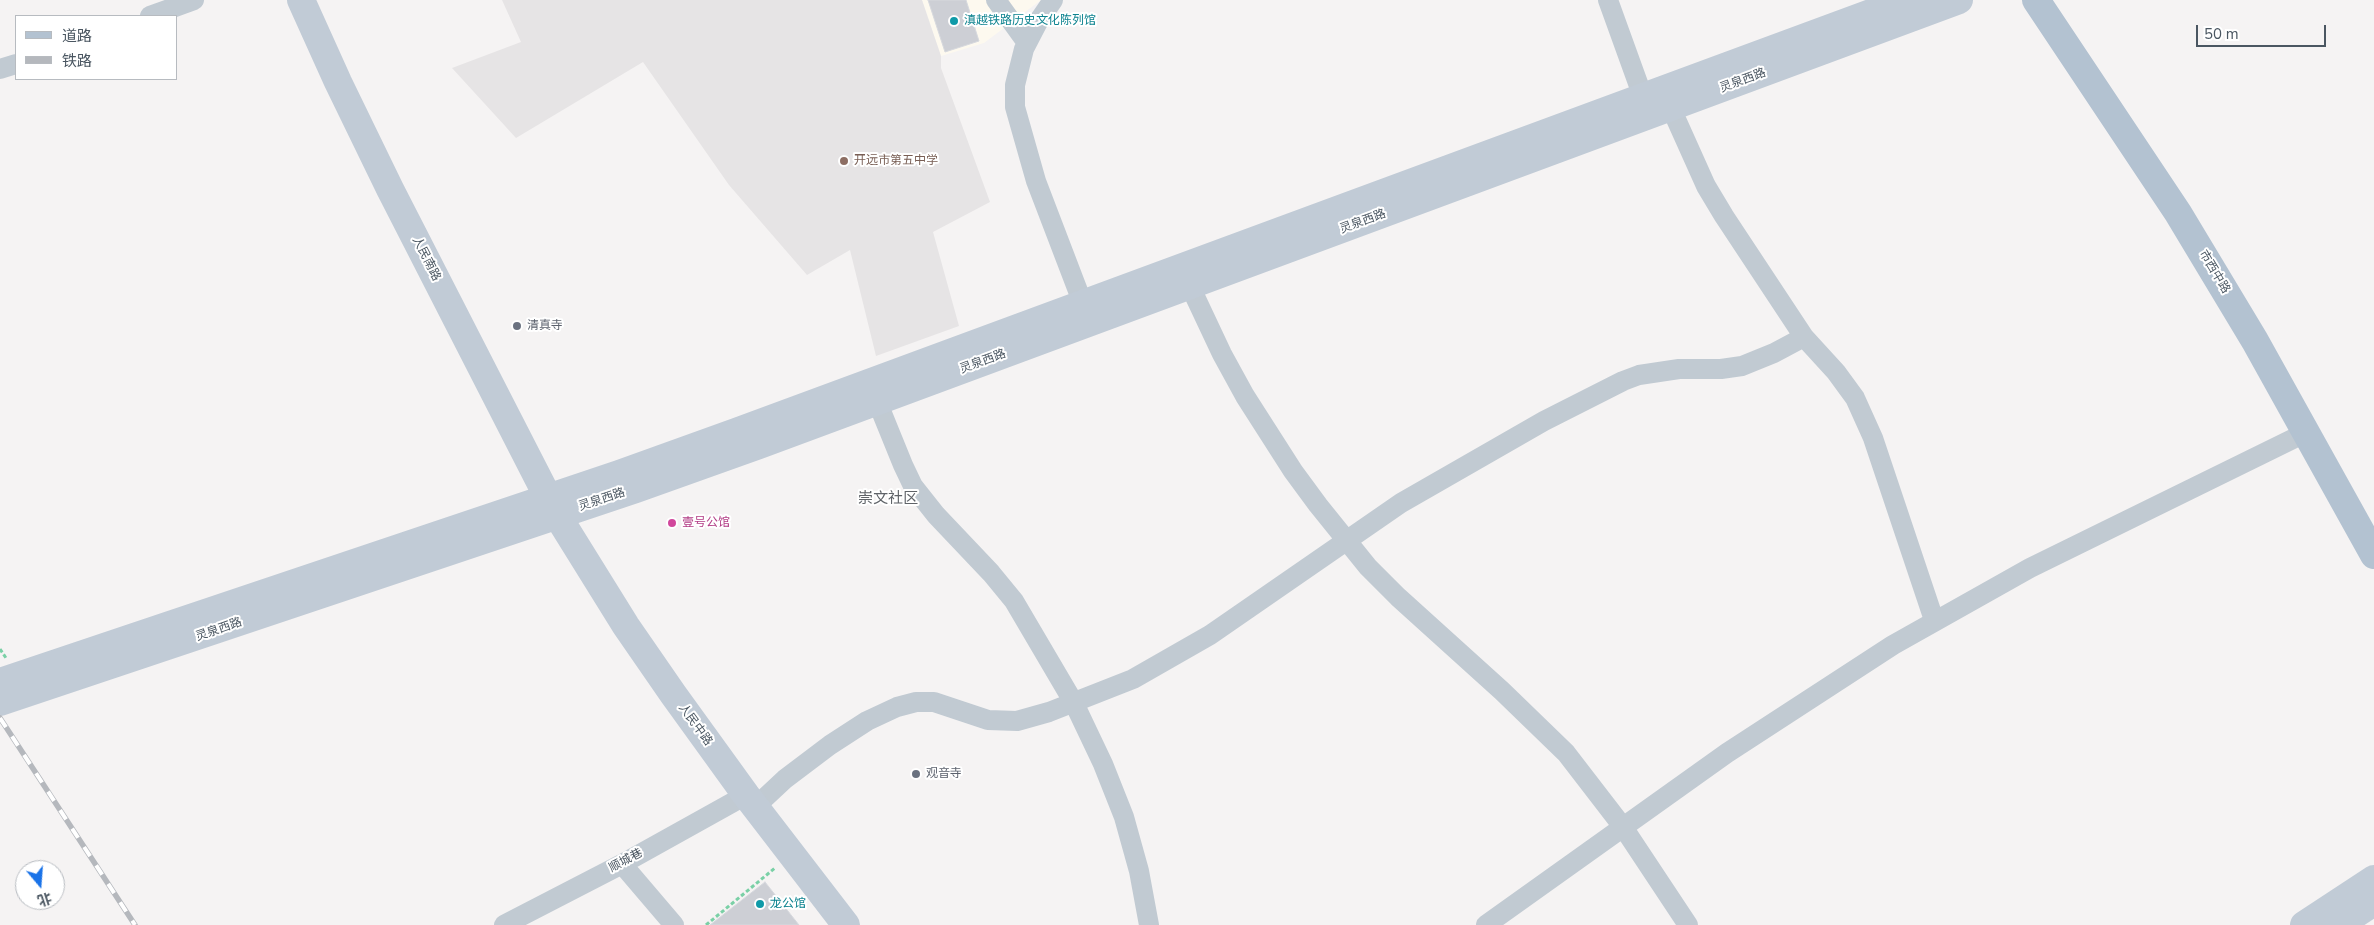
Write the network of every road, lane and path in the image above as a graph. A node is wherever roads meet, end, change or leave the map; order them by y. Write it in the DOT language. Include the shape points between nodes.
graph roads {
  1 [pos="194,0"];
  2 [pos="301,0"];
  3 [pos="996,0"];
  4 [pos="1053,0"];
  5 [pos="1608,0"];
  6 [pos="1906,0"];
  7 [pos="1959,0"];
  8 [pos="2036,0"];
  9 [pos="153,15"];
  10 [pos="1027,43"];
  11 [pos="15,64"];
  12 [pos="0,69"];
  13 [pos="1643,97"];
  14 [pos="1671,108"];
  15 [pos="1190,286"];
  16 [pos="1083,304"];
  17 [pos="1804,337"];
  18 [pos="877,402"];
  19 [pos="2307,432"];
  20 [pos="552,506"];
  21 [pos="1345,540"];
  22 [pos="2374,555"];
  23 [pos="1934,620"];
  24 [pos="0,682"];
  25 [pos="0,702"];
  26 [pos="1074,703"];
  27 [pos="750,801"];
  28 [pos="1623,827"];
  29 [pos="791,855"];
  30 [pos="622,864"];
  31 [pos="2374,879"];
  32 [pos="2374,902"];
  33 [pos="504,925"];
  34 [pos="674,925"];
  35 [pos="706,925"];
  36 [pos="846,925"];
  37 [pos="1149,925"];
  38 [pos="1486,925"];
  39 [pos="1688,925"];
  40 [pos="2304,925"];
  41 [pos="2339,925"];
  1 -- 9 [label="street"];
  2 -- 20 [label="main road, 人民南路" via="382,171"];
  3 -- 10 [label="street"];
  4 -- 10 [label="street"];
  5 -- 13 [label="street"];
  6 -- 13 [label="main road, 灵泉西路"];
  7 -- 14 [label="main road, 灵泉西路"];
  8 -- 19 [label="main road, 市西中路" via="2178,213"];
  10 -- 16 [label="street" via="1017,73 1015,107 1036,181"];
  11 -- 12 [label="street"];
  13 -- 16 [label="main road, 灵泉西路"];
  14 -- 15 [label="main road, 灵泉西路"];
  14 -- 17 [label="street" via="1706,186"];
  15 -- 18 [label="main road, 灵泉西路"];
  15 -- 21 [label="street" via="1245,396 1293,472"];
  16 -- 20 [label="main road, 灵泉西路" via="736,432"];
  17 -- 21 [label="street, 顺城巷" via="1774,354 1742,366 1652,372 1623,381 1468,463"];
  17 -- 23 [label="street" via="1845,384 1865,416"];
  18 -- 20 [label="main road, 灵泉西路"];
  18 -- 26 [label="street" via="913,486 1014,601"];
  19 -- 22 [label="main road, 市西中路"];
  19 -- 23 [label="street" via="2030,568"];
  20 -- 24 [label="main road, 灵泉西路"];
  20 -- 25 [label="main road, 灵泉西路"];
  20 -- 27 [label="main road, 人民中路" via="626,626"];
  21 -- 26 [label="street, 顺城巷" via="1167,661"];
  21 -- 28 [label="street" via="1398,598 1537,724 1587,778"];
  23 -- 28 [label="street" via="1813,695"];
  26 -- 27 [label="street, 顺城巷" via="1032,718 1002,722 934,702 898,707 866,722"];
  26 -- 37 [label="street" via="1124,818 1139,871"];
  27 -- 29 [label="main road, 人民中路"];
  27 -- 30 [label="street, 顺城巷"];
  28 -- 38 [label="street"];
  28 -- 39 [label="street"];
  29 -- 35 [label="path"];
  29 -- 36 [label="main road, 人民中路"];
  30 -- 33 [label="street, 顺城巷"];
  30 -- 34 [label="street"];
  31 -- 40 [label="main road"];
  32 -- 41 [label="main road"];
}
